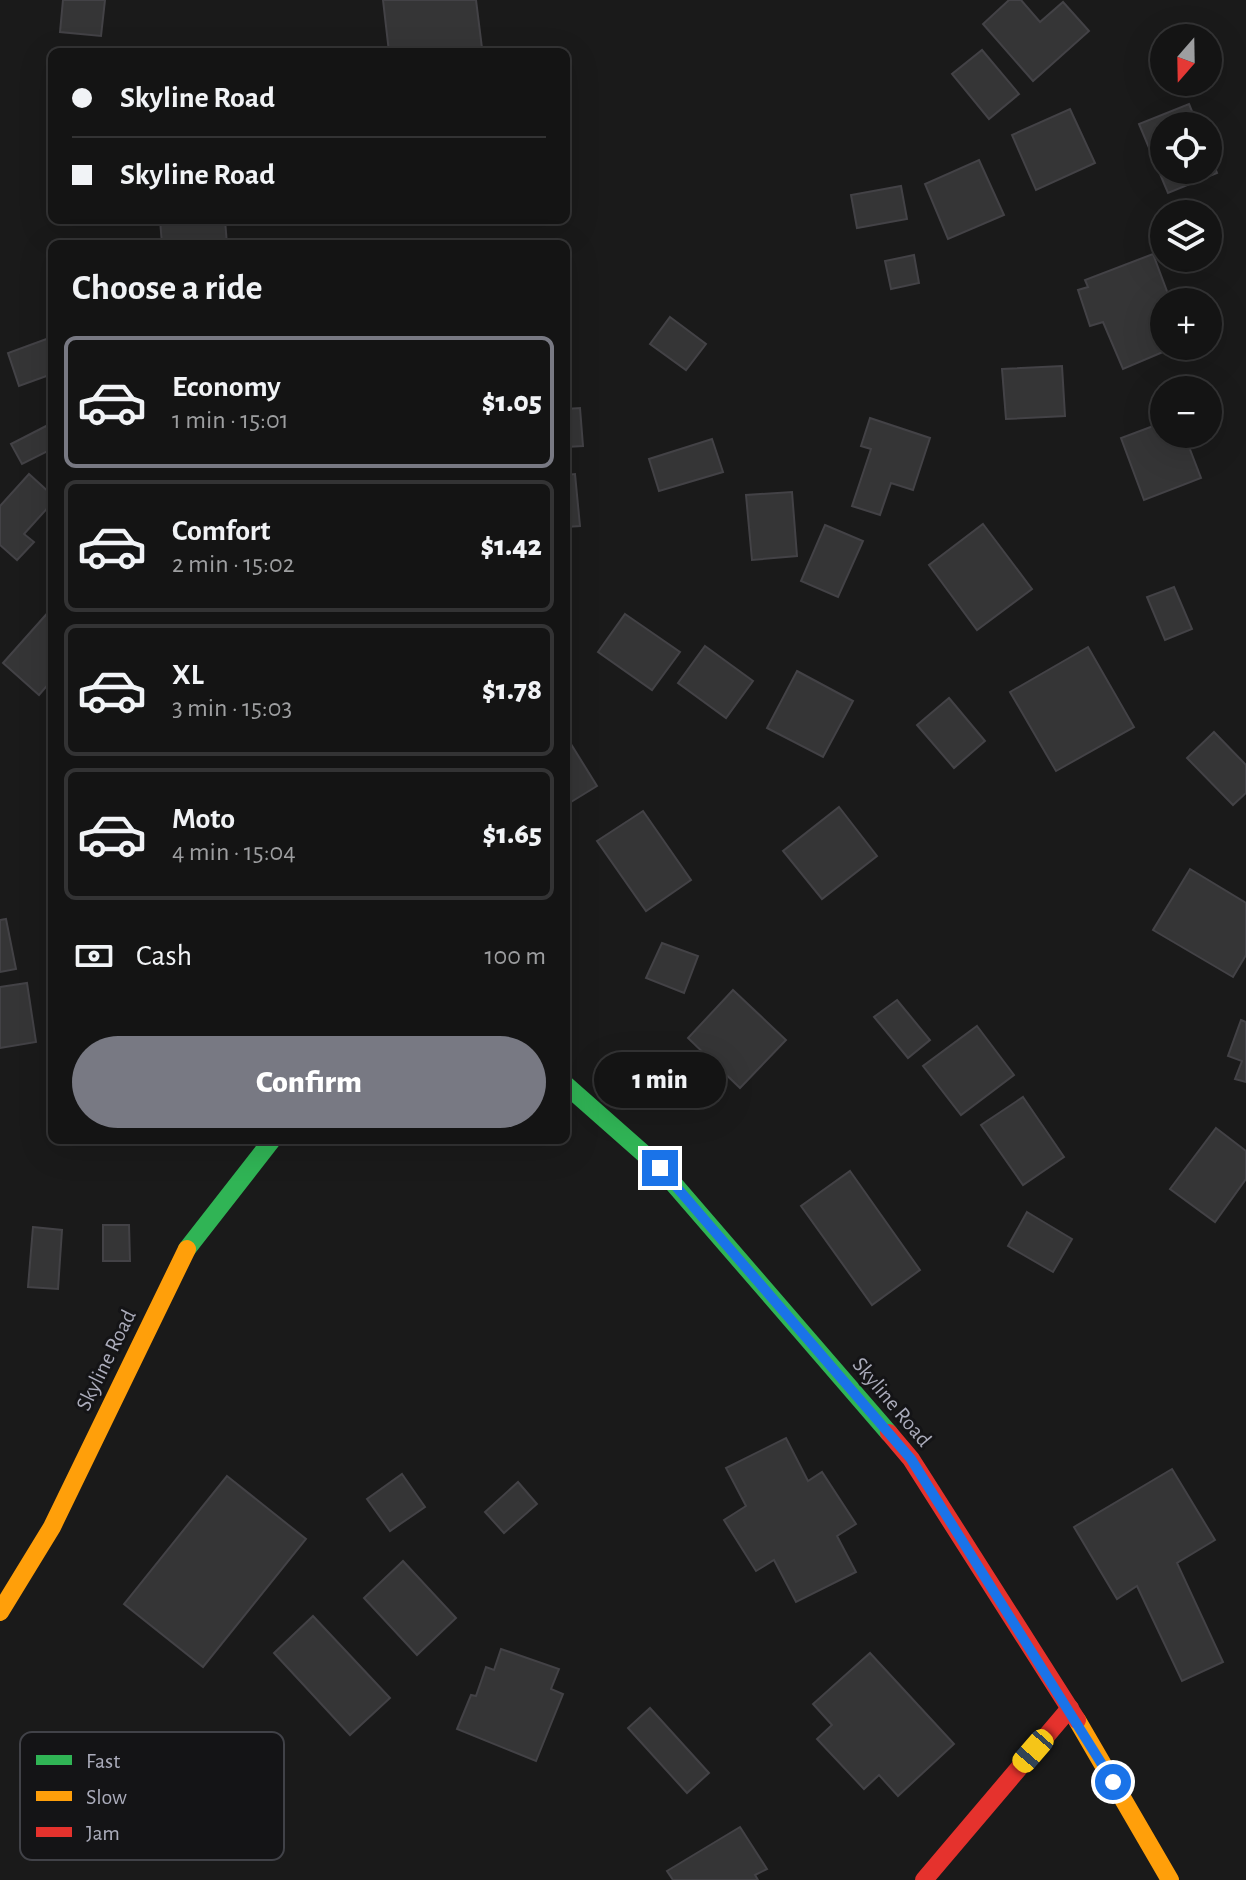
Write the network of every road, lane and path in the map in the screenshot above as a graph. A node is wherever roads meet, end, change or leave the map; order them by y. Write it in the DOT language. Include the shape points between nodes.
graph roads {
  1 [pos="570,1089"];
  2 [pos="269,1144"];
  3 [pos="0,1612"];
  4 [pos="1070,1708"];
  5 [pos="924,1880"];
  6 [pos="1170,1880"];
  1 -- 4 [label="street, Skyline Road" via="660,1168 911,1459"];
  2 -- 3 [label="street, Skyline Road" via="183,1254 52,1527"];
  4 -- 5 [label="street"];
  4 -- 6 [label="street, Skyline Road"];
}
